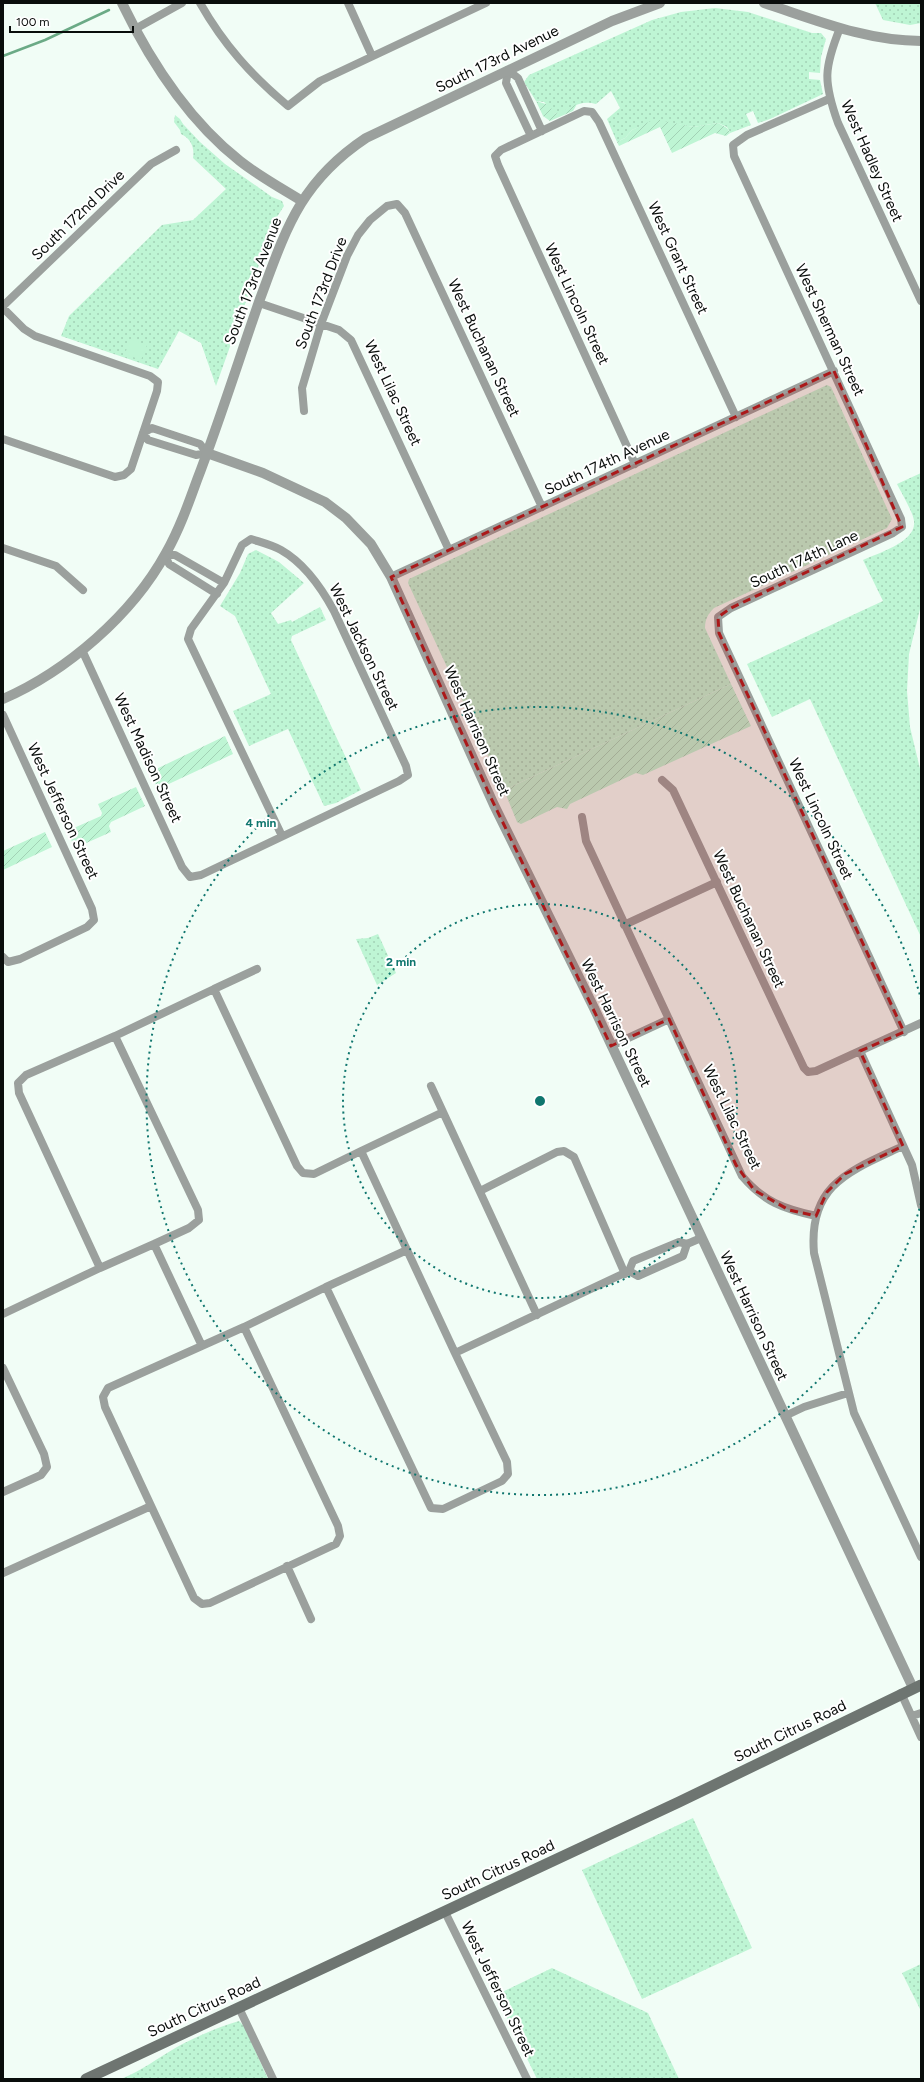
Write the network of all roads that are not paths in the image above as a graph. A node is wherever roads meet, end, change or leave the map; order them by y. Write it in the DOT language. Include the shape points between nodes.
graph roads {
  1 [pos="122,3"];
  2 [pos="182,3"];
  3 [pos="200,3"];
  4 [pos="348,3"];
  5 [pos="486,3"];
  6 [pos="660,3"];
  7 [pos="764,3"];
  8 [pos="469,7"];
  9 [pos="840,28"];
  10 [pos="135,29"];
  11 [pos="921,41"];
  12 [pos="372,56"];
  13 [pos="508,70"];
  14 [pos="829,99"];
  15 [pos="542,131"];
  16 [pos="531,136"];
  17 [pos="176,150"];
  18 [pos="302,201"];
  19 [pos="397,204"];
  20 [pos="921,301"];
  21 [pos="259,303"];
  22 [pos="3,307"];
  23 [pos="321,324"];
  24 [pos="834,372"];
  25 [pos="304,411"];
  26 [pos="736,417"];
  27 [pos="143,433"];
  28 [pos="3,438"];
  29 [pos="207,453"];
  30 [pos="635,464"];
  31 [pos="542,507"];
  32 [pos="902,526"];
  33 [pos="3,548"];
  34 [pos="449,550"];
  35 [pos="165,554"];
  36 [pos="391,577"];
  37 [pos="224,583"];
  38 [pos="83,590"];
  39 [pos="217,594"];
  40 [pos="718,617"];
  41 [pos="82,650"];
  42 [pos="3,699"];
  43 [pos="3,715"];
  44 [pos="662,780"];
  45 [pos="582,817"];
  46 [pos="282,836"];
  47 [pos="717,882"];
  48 [pos="624,925"];
  49 [pos="5,959"];
  50 [pos="257,969"];
  51 [pos="214,989"];
  52 [pos="669,1019"];
  53 [pos="921,1024"];
  54 [pos="904,1032"];
  55 [pos="115,1036"];
  56 [pos="611,1046"];
  57 [pos="860,1051"];
  58 [pos="431,1086"];
  59 [pos="443,1112"];
  60 [pos="903,1146"];
  61 [pos="361,1151"];
  62 [pos="480,1191"];
  63 [pos="921,1205"];
  64 [pos="816,1216"];
  65 [pos="701,1238"];
  66 [pos="154,1244"];
  67 [pos="688,1244"];
  68 [pos="407,1250"];
  69 [pos="100,1268"];
  70 [pos="627,1272"];
  71 [pos="326,1287"];
  72 [pos="3,1314"];
  73 [pos="537,1315"];
  74 [pos="244,1327"];
  75 [pos="202,1346"];
  76 [pos="455,1353"];
  77 [pos="3,1368"];
  78 [pos="848,1393"];
  79 [pos="785,1416"];
  80 [pos="3,1492"];
  81 [pos="151,1506"];
  82 [pos="921,1557"];
  83 [pos="287,1566"];
  84 [pos="3,1573"];
  85 [pos="312,1620"];
  86 [pos="917,1686"];
  87 [pos="902,1693"];
  88 [pos="921,1713"];
  89 [pos="912,1716"];
  90 [pos="921,1737"];
  91 [pos="445,1912"];
  92 [pos="239,2008"];
  93 [pos="86,2079"];
  94 [pos="273,2079"];
  95 [pos="527,2079"];
  1 -- 10 [label="street"];
  2 -- 10 [label="street"];
  3 -- 12 [label="street" via="217,32 238,59 288,106 320,81"];
  4 -- 12 [label="street"];
  5 -- 8 [label="street"];
  6 -- 13 [label="street, South 173rd Avenue" via="612,21"];
  7 -- 9 [label="street"];
  8 -- 12 [label="street"];
  9 -- 11 [label="street" via="896,41"];
  9 -- 14 [label="street, West Hadley Street" via="827,69"];
  10 -- 18 [label="street" via="161,73 192,115 240,162"];
  13 -- 15 [label="street" via="518,78"];
  13 -- 16 [label="street" via="506,83"];
  13 -- 18 [label="street, South 173rd Avenue" via="366,138 327,168"];
  14 -- 20 [label="street, West Hadley Street"];
  14 -- 24 [label="street, West Sherman Street" via="747,136 733,145 734,156"];
  15 -- 16 [label="street"];
  15 -- 26 [label="street, West Grant Street" via="584,111 592,112"];
  16 -- 30 [label="street, West Lincoln Street" via="501,150 495,156"];
  17 -- 22 [label="street, South 172nd Drive" via="151,164"];
  18 -- 21 [label="street, South 173rd Avenue" via="279,247"];
  19 -- 23 [label="street, South 173rd Drive" via="387,206 370,220 358,235 347,256"];
  19 -- 31 [label="street, West Buchanan Street" via="405,214"];
  21 -- 23 [label="street, West Lilac Street"];
  21 -- 29 [label="street, South 173rd Avenue"];
  22 -- 27 [label="street" via="24,329 35,336 150,376 158,382"];
  23 -- 25 [label="street, South 173rd Drive" via="302,388"];
  23 -- 34 [label="street, West Lilac Street" via="339,330 351,340"];
  24 -- 26 [label="street, South 174th Avenue"];
  24 -- 32 [label="street, West Sherman Street"];
  26 -- 30 [label="street, South 174th Avenue"];
  27 -- 28 [label="street" via="131,469 124,475 115,477"];
  27 -- 29 [label="street, West Harrison Street" via="148,440 196,455"];
  27 -- 29 [label="street, West Harrison Street" via="152,428 200,444"];
  29 -- 35 [label="street, South 173rd Avenue" via="178,530"];
  29 -- 36 [label="street, West Harrison Street" via="263,473 326,502 371,544"];
  30 -- 31 [label="street, South 174th Avenue"];
  31 -- 34 [label="street, South 174th Avenue"];
  32 -- 40 [label="street, South 174th Lane" via="893,533 731,608"];
  33 -- 38 [label="street" via="56,566"];
  34 -- 36 [label="street, South 174th Avenue"];
  35 -- 37 [label="street" via="175,555"];
  35 -- 39 [label="street" via="169,564"];
  35 -- 41 [label="street, South 173rd Avenue" via="143,588"];
  36 -- 56 [label="street, West Harrison Street" via="494,805"];
  37 -- 39 [label="street"];
  37 -- 46 [label="street, West Jackson Street" via="242,545 251,539 280,550 299,565 324,594 406,766 408,775 399,781"];
  39 -- 46 [label="street" via="191,629 188,639"];
  40 -- 54 [label="street, West Lincoln Street" via="719,633"];
  41 -- 42 [label="street, South 173rd Avenue" via="64,664"];
  41 -- 46 [label="street, West Madison Street" via="182,867 190,877 200,875"];
  43 -- 49 [label="street, West Jefferson Street" via="92,909 94,920 87,927 20,959"];
  44 -- 47 [label="street, West Buchanan Street" via="673,790"];
  45 -- 48 [label="street, West Lilac Street" via="586,841"];
  47 -- 48 [label="street"];
  47 -- 57 [label="street, West Buchanan Street" via="800,1062 808,1072 816,1071"];
  48 -- 52 [label="street, West Lilac Street"];
  50 -- 51 [label="street"];
  51 -- 55 [label="street"];
  51 -- 61 [label="street" via="297,1166 303,1173 314,1174"];
  52 -- 56 [label="street"];
  52 -- 64 [label="street, West Lilac Street" via="742,1176 754,1190 770,1202 789,1210"];
  53 -- 54 [label="street"];
  54 -- 57 [label="street"];
  55 -- 66 [label="street" via="198,1210 199,1220 189,1228"];
  55 -- 69 [label="street" via="26,1075 18,1083 19,1093"];
  56 -- 65 [label="street, West Harrison Street"];
  57 -- 60 [label="street"];
  58 -- 59 [label="street"];
  59 -- 61 [label="street"];
  59 -- 62 [label="street"];
  60 -- 63 [label="street" via="912,1165"];
  60 -- 64 [label="street" via="845,1174 827,1192"];
  61 -- 68 [label="street"];
  62 -- 70 [label="street" via="557,1152 564,1151 574,1157"];
  62 -- 73 [label="street"];
  64 -- 78 [label="street" via="814,1253"];
  65 -- 67 [label="street"];
  65 -- 79 [label="street, West Harrison Street"];
  66 -- 69 [label="street"];
  66 -- 75 [label="street"];
  67 -- 70 [label="street" via="678,1242 633,1261"];
  67 -- 70 [label="street" via="683,1256 638,1276"];
  68 -- 71 [label="street"];
  68 -- 76 [label="street"];
  69 -- 72 [label="street"];
  70 -- 73 [label="street"];
  71 -- 74 [label="street"];
  71 -- 76 [label="street" via="431,1508 443,1509 502,1481 508,1474 507,1462"];
  73 -- 76 [label="street"];
  74 -- 75 [label="street"];
  74 -- 83 [label="street" via="340,1536 336,1544"];
  75 -- 81 [label="street" via="108,1388 103,1397 105,1408"];
  77 -- 80 [label="street" via="44,1454 47,1467 41,1475"];
  78 -- 79 [label="street"];
  78 -- 82 [label="street" via="854,1413"];
  79 -- 86 [label="street, West Harrison Street"];
  81 -- 83 [label="street" via="194,1598 202,1604 210,1603"];
  81 -- 84 [label="street"];
  83 -- 85 [label="street"];
  86 -- 87 [label="main road, South Citrus Road"];
  87 -- 89 [label="street"];
  87 -- 91 [label="main road, South Citrus Road" via="789,1750"];
  88 -- 89 [label="street"];
  89 -- 90 [label="street"];
  91 -- 92 [label="main road, South Citrus Road"];
  91 -- 95 [label="street, West Jefferson Street"];
  92 -- 93 [label="main road, South Citrus Road"];
  92 -- 94 [label="street"];
}
